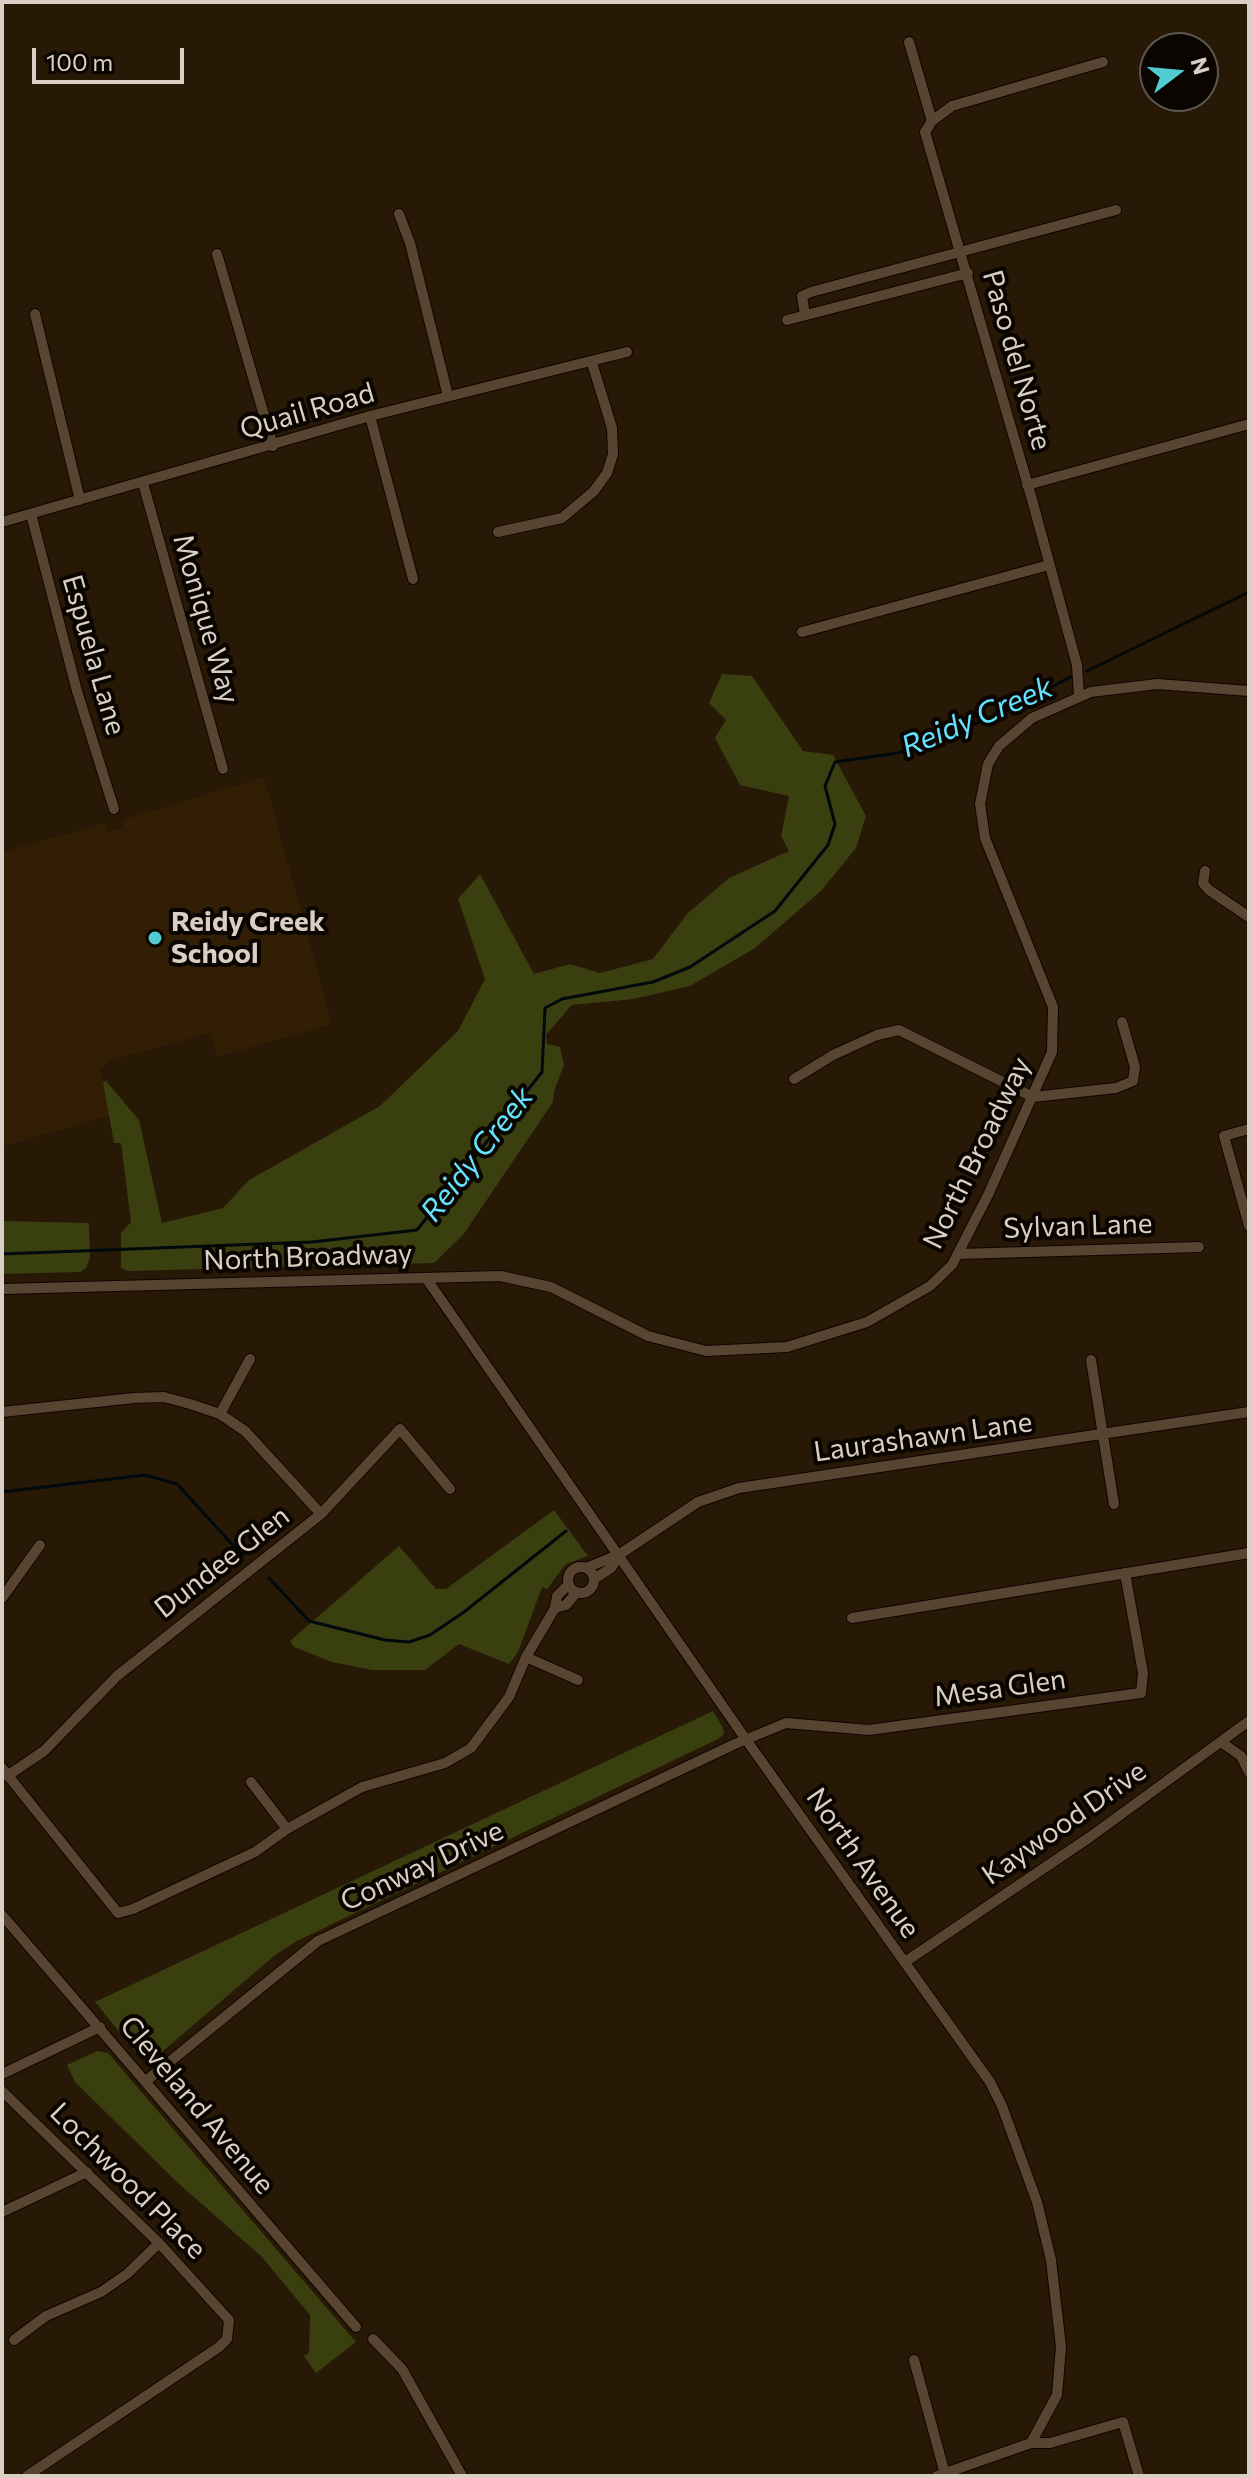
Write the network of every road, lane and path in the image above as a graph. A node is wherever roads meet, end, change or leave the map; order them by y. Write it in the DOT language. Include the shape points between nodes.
graph roads {
  1 [pos="909,42"];
  2 [pos="1103,62"];
  3 [pos="932,121"];
  4 [pos="1116,210"];
  5 [pos="399,214"];
  6 [pos="962,252"];
  7 [pos="217,254"];
  8 [pos="968,273"];
  9 [pos="35,314"];
  10 [pos="805,315"];
  11 [pos="787,320"];
  12 [pos="627,352"];
  13 [pos="592,363"];
  14 [pos="448,396"];
  15 [pos="370,416"];
  16 [pos="1249,424"];
  17 [pos="273,446"];
  18 [pos="143,483"];
  19 [pos="1027,485"];
  20 [pos="80,500"];
  21 [pos="31,514"];
  22 [pos="2,522"];
  23 [pos="498,532"];
  24 [pos="1049,565"];
  25 [pos="413,579"];
  26 [pos="802,632"];
  27 [pos="1249,691"];
  28 [pos="1079,695"];
  29 [pos="223,769"];
  30 [pos="114,809"];
  31 [pos="1205,871"];
  32 [pos="1249,917"];
  33 [pos="1122,1022"];
  34 [pos="794,1079"];
  35 [pos="1033,1097"];
  36 [pos="1249,1129"];
  37 [pos="1249,1226"];
  38 [pos="1199,1247"];
  39 [pos="958,1254"];
  40 [pos="426,1278"];
  41 [pos="2,1289"];
  42 [pos="250,1359"];
  43 [pos="1091,1360"];
  44 [pos="2,1412"];
  45 [pos="1249,1412"];
  46 [pos="220,1414"];
  47 [pos="1102,1435"];
  48 [pos="450,1489"];
  49 [pos="1114,1504"];
  50 [pos="321,1514"];
  51 [pos="40,1545"];
  52 [pos="1249,1553"];
  53 [pos="620,1554"];
  54 [pos="586,1568"];
  55 [pos="1125,1573"];
  56 [pos="594,1579"];
  57 [pos="572,1589"];
  58 [pos="2,1598"];
  59 [pos="852,1618"];
  60 [pos="526,1657"];
  61 [pos="578,1680"];
  62 [pos="1249,1721"];
  63 [pos="747,1741"];
  64 [pos="1221,1742"];
  65 [pos="4,1772"];
  66 [pos="1249,1772"];
  67 [pos="251,1782"];
  68 [pos="287,1829"];
  69 [pos="2,1915"];
  70 [pos="905,1962"];
  71 [pos="100,2027"];
  72 [pos="2,2074"];
  73 [pos="146,2081"];
  74 [pos="2,2091"];
  75 [pos="87,2172"];
  76 [pos="2,2212"];
  77 [pos="159,2243"];
  78 [pos="356,2327"];
  79 [pos="373,2339"];
  80 [pos="14,2340"];
  81 [pos="914,2360"];
  82 [pos="1031,2443"];
  83 [pos="941,2475"];
  84 [pos="27,2476"];
  85 [pos="462,2476"];
  86 [pos="1139,2476"];
  1 -- 3 [label="street, Paso del Norte"];
  2 -- 3 [label="street" via="952,106"];
  3 -- 6 [label="street, Paso del Norte" via="925,132"];
  4 -- 6 [label="street"];
  5 -- 14 [label="street"];
  6 -- 8 [label="street, Paso del Norte"];
  6 -- 10 [label="street" via="811,292 802,296"];
  7 -- 17 [label="street"];
  8 -- 10 [label="street"];
  8 -- 19 [label="street, Paso del Norte"];
  9 -- 20 [label="street"];
  10 -- 11 [label="street"];
  12 -- 13 [label="street, Quail Road"];
  13 -- 14 [label="street, Quail Road"];
  13 -- 23 [label="street" via="612,428 607,473 562,518"];
  14 -- 15 [label="street, Quail Road"];
  15 -- 17 [label="street, Quail Road"];
  15 -- 25 [label="street"];
  16 -- 19 [label="street"];
  17 -- 18 [label="street, Quail Road"];
  18 -- 20 [label="street, Quail Road"];
  18 -- 29 [label="street, Monique Way"];
  19 -- 24 [label="street, Paso del Norte"];
  20 -- 21 [label="street, Quail Road"];
  21 -- 22 [label="street, Quail Road"];
  21 -- 30 [label="street, Espuela Lane"];
  24 -- 26 [label="street"];
  24 -- 28 [label="street, Paso del Norte" via="1077,665"];
  27 -- 28 [label="street, North Broadway" via="1157,684"];
  28 -- 35 [label="street, North Broadway" via="1032,718 999,746 981,794 985,838 1053,1007 1052,1052"];
  31 -- 32 [label="street" via="1203,883 1209,890"];
  33 -- 35 [label="street" via="1135,1067 1133,1081 1116,1088"];
  34 -- 35 [label="street" via="833,1055 899,1030"];
  35 -- 39 [label="street, North Broadway"];
  36 -- 37 [label="street" via="1224,1136"];
  38 -- 39 [label="street, Sylvan Lane"];
  39 -- 40 [label="street, North Broadway" via="930,1286 867,1322 819,1340 743,1352 678,1346 648,1336 527,1280"];
  40 -- 41 [label="street, North Broadway"];
  40 -- 53 [label="street, North Avenue"];
  42 -- 46 [label="street"];
  43 -- 47 [label="street"];
  44 -- 46 [label="street" via="164,1397"];
  45 -- 47 [label="street, Laurashawn Lane"];
  46 -- 50 [label="street" via="245,1431"];
  47 -- 49 [label="street"];
  47 -- 53 [label="street, Laurashawn Lane" via="739,1488 698,1502"];
  48 -- 50 [label="street, Dundee Glen" via="400,1429"];
  50 -- 65 [label="street, Dundee Glen" via="117,1676 44,1751"];
  51 -- 58 [label="street"];
  52 -- 55 [label="street"];
  53 -- 54 [label="street"];
  53 -- 56 [label="street"];
  53 -- 63 [label="street, North Avenue"];
  54 -- 56 [label="street"];
  54 -- 57 [label="street" via="573,1569"];
  55 -- 59 [label="street"];
  55 -- 63 [label="street, Mesa Glen" via="1143,1673 1141,1693 869,1730 786,1723"];
  56 -- 57 [label="street" via="591,1590"];
  57 -- 60 [label="street"];
  60 -- 61 [label="street"];
  60 -- 68 [label="street" via="509,1697 471,1748 445,1763 362,1787"];
  62 -- 64 [label="street, Kaywood Drive"];
  63 -- 70 [label="street, North Avenue"];
  63 -- 73 [label="street, Conway Drive" via="318,1941"];
  64 -- 66 [label="street" via="1241,1756"];
  64 -- 70 [label="street, Kaywood Drive"];
  65 -- 68 [label="street" via="118,1913 255,1852"];
  67 -- 68 [label="street"];
  69 -- 71 [label="street, Cleveland Avenue"];
  70 -- 82 [label="street, North Avenue" via="990,2082 1037,2202 1051,2260 1061,2347 1052,2408"];
  71 -- 72 [label="street"];
  71 -- 73 [label="street, Cleveland Avenue"];
  73 -- 78 [label="street, Cleveland Avenue"];
  74 -- 75 [label="street, Lochwood Place"];
  75 -- 76 [label="street"];
  75 -- 77 [label="street, Lochwood Place"];
  77 -- 80 [label="street" via="101,2292 46,2316"];
  77 -- 84 [label="street, Lochwood Place" via="220,2307 229,2320 227,2339"];
  79 -- 85 [label="street" via="402,2369"];
  81 -- 83 [label="street"];
  82 -- 83 [label="street"];
  82 -- 86 [label="street" via="1050,2443 1123,2422"];
}
